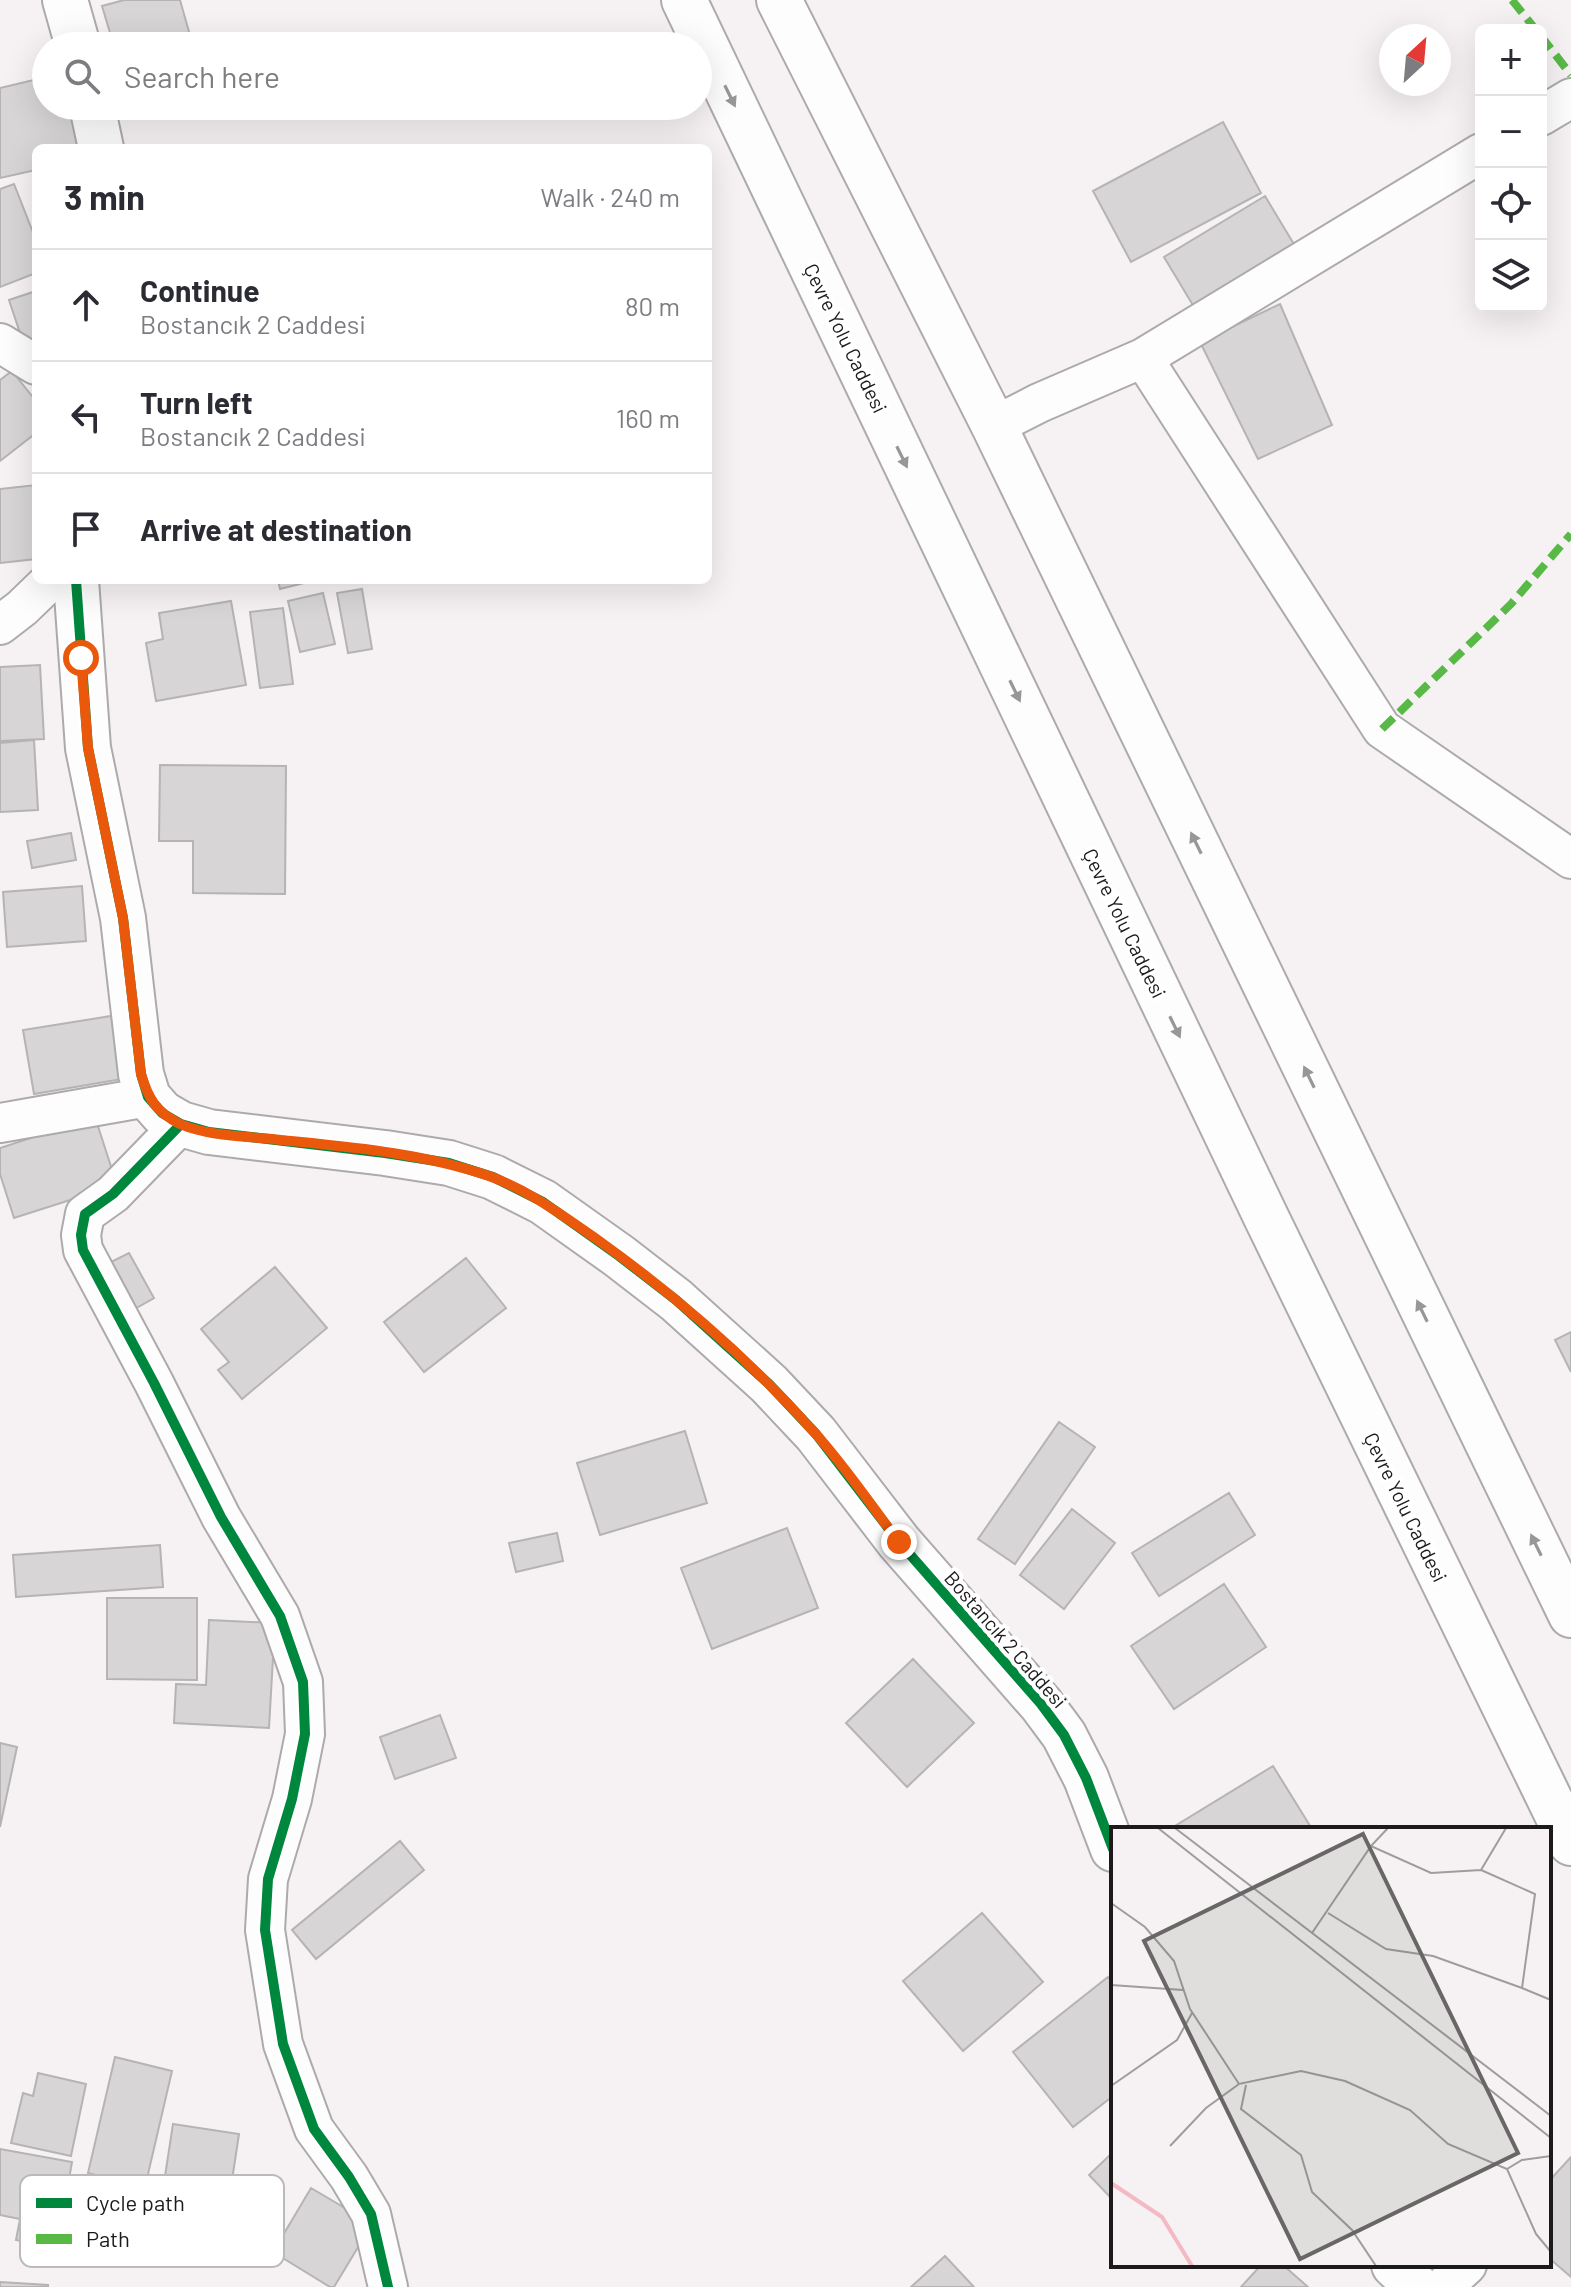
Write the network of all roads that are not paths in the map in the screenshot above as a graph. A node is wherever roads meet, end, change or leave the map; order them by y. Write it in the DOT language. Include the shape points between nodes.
graph roads {
  1 [pos="65,0"];
  2 [pos="684,0"];
  3 [pos="779,0"];
  4 [pos="74,32"];
  5 [pos="699,32"];
  6 [pos="712,59"];
  7 [pos="1571,98"];
  8 [pos="1547,112"];
  9 [pos="95,120"];
  10 [pos="100,144"];
  11 [pos="1475,157"];
  12 [pos="0,343"];
  13 [pos="1143,358"];
  14 [pos="32,363"];
  15 [pos="994,426"];
  16 [pos="47,584"];
  17 [pos="76,584"];
  18 [pos="0,625"];
  19 [pos="1571,859"];
  20 [pos="148,1097"];
  21 [pos="0,1123"];
  22 [pos="181,1124"];
  23 [pos="1571,1615"];
  24 [pos="1571,1843"];
  25 [pos="1111,1844"];
  26 [pos="1396,2267"];
  27 [pos="1465,2267"];
  28 [pos="388,2287"];
  29 [pos="1417,2287"];
  30 [pos="1443,2287"];
  1 -- 4 [label="main road"];
  2 -- 5 [label="main road, Çevre Yolu Caddesi, one-way"];
  3 -- 15 [label="main road"];
  6 -- 24 [label="main road, Çevre Yolu Caddesi, one-way"];
  7 -- 8 [label="street"];
  9 -- 10 [label="main road"];
  11 -- 13 [label="street"];
  12 -- 14 [label="street"];
  13 -- 15 [label="street"];
  13 -- 19 [label="street" via="1382,729"];
  23 -- 15 [label="main road, one-way"];
  16 -- 18 [label="street"];
  17 -- 20 [label="main road" via="88,748 123,918"];
  20 -- 21 [label="street"];
  20 -- 22 [label="main road, Bostancık 2 Caddesi"];
  22 -- 25 [label="main road, Bostancık 2 Caddesi" via="449,1163 543,1202 619,1256 719,1338 816,1434 899,1542 1064,1735"];
  22 -- 28 [label="street" via="113,1194 85,1214 83,1250 221,1517 280,1616 303,1682 305,1734 268,1879 265,1930 283,2044 314,2129 371,2214"];
  26 -- 29 [label="main road"];
  27 -- 30 [label="street"];
}
